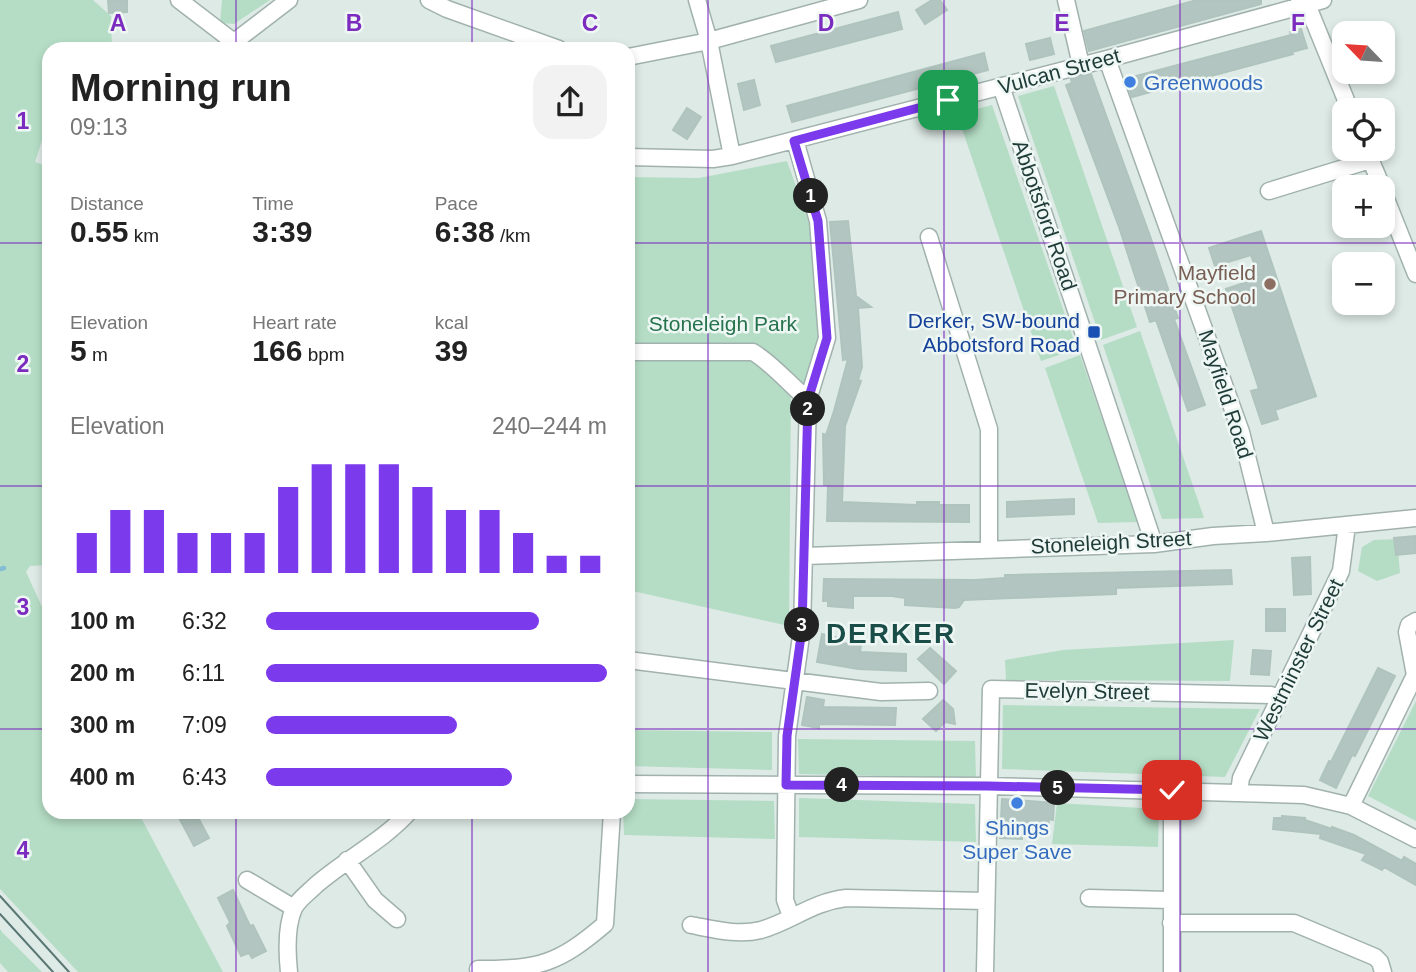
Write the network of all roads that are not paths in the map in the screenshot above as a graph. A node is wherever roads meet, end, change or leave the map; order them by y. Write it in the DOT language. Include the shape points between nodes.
graph roads {
  1 [pos="289,0"];
  2 [pos="429,0"];
  3 [pos="697,0"];
  4 [pos="859,0"];
  5 [pos="1066,0"];
  6 [pos="1323,0"];
  7 [pos="185,2"];
  8 [pos="1301,3"];
  9 [pos="709,41"];
  10 [pos="234,42"];
  11 [pos="243,42"];
  12 [pos="539,42"];
  13 [pos="635,56"];
  14 [pos="1107,59"];
  15 [pos="1081,65"];
  16 [pos="1001,86"];
  17 [pos="1345,98"];
  18 [pos="794,141"];
  19 [pos="732,156"];
  20 [pos="635,158"];
  21 [pos="1352,161"];
  22 [pos="1269,191"];
  23 [pos="1395,221"];
  24 [pos="929,237"];
  25 [pos="1416,274"];
  26 [pos="635,352"];
  27 [pos="808,400"];
  28 [pos="1416,518"];
  29 [pos="1347,525"];
  30 [pos="1266,533"];
  31 [pos="1154,544"];
  32 [pos="989,548"];
  33 [pos="805,556"];
  34 [pos="1412,623"];
  35 [pos="635,661"];
  36 [pos="794,681"];
  37 [pos="929,691"];
  38 [pos="1278,698"];
  39 [pos="635,784"];
  40 [pos="786,785"];
  41 [pos="988,786"];
  42 [pos="1172,790"];
  43 [pos="1239,792"];
  44 [pos="1351,806"];
  45 [pos="403,819"];
  46 [pos="612,819"];
  47 [pos="1416,839"];
  48 [pos="347,860"];
  49 [pos="247,880"];
  50 [pos="1089,898"];
  51 [pos="1170,900"];
  52 [pos="986,901"];
  53 [pos="294,908"];
  54 [pos="791,916"];
  55 [pos="397,919"];
  56 [pos="1171,923"];
  57 [pos="691,925"];
  58 [pos="478,969"];
  59 [pos="502,971"];
  60 [pos="289,972"];
  61 [pos="985,972"];
  62 [pos="1172,972"];
  63 [pos="1383,972"];
  1 -- 11 [label="street"];
  2 -- 12 [label="street"];
  3 -- 9 [label="street"];
  4 -- 9 [label="street"];
  5 -- 15 [label="street"];
  6 -- 8 [label="street, Vulcan Street"];
  7 -- 10 [label="street"];
  8 -- 14 [label="street, Vulcan Street"];
  8 -- 17 [label="street" via="1311,14"];
  9 -- 13 [label="street"];
  9 -- 19 [label="street"];
  14 -- 15 [label="street, Vulcan Street"];
  14 -- 30 [label="street, Mayfield Road" via="1241,432"];
  15 -- 16 [label="street, Vulcan Street"];
  16 -- 18 [label="street, Vulcan Street"];
  16 -- 31 [label="street, Abbotsford Road"];
  18 -- 19 [label="street, Vulcan Street"];
  18 -- 27 [label="street" via="818,221 827,338"];
  19 -- 20 [label="street, Vulcan Street"];
  21 -- 22 [label="street"];
  23 -- 25 [label="street"];
  24 -- 32 [label="street" via="989,429"];
  26 -- 27 [label="street" via="753,352 770,362"];
  27 -- 33 [label="street"];
  28 -- 29 [label="street, Stoneleigh Street"];
  29 -- 30 [label="street, Stoneleigh Street"];
  29 -- 38 [label="street, Westminster Street" via="1341,571"];
  30 -- 31 [label="street, Stoneleigh Street"];
  31 -- 32 [label="street, Stoneleigh Street"];
  32 -- 33 [label="street, Stoneleigh Street"];
  33 -- 36 [label="street"];
  34 -- 44 [label="street" via="1407,632 1415,675"];
  35 -- 36 [label="street"];
  36 -- 37 [label="street" via="881,692"];
  36 -- 40 [label="street"];
  38 -- 41 [label="street, Evelyn Street" via="991,689"];
  38 -- 43 [label="street, Westminster Street" via="1241,778"];
  39 -- 40 [label="street"];
  40 -- 41 [label="street"];
  40 -- 54 [label="street" via="785,900"];
  41 -- 42 [label="street"];
  41 -- 52 [label="street"];
  42 -- 43 [label="street"];
  42 -- 51 [label="street"];
  43 -- 44 [label="street" via="1304,795"];
  44 -- 47 [label="street"];
  45 -- 48 [label="street"];
  46 -- 59 [label="street" via="605,924 547,964"];
  48 -- 53 [label="street"];
  48 -- 55 [label="street" via="375,900"];
  49 -- 53 [label="street"];
  50 -- 51 [label="street"];
  51 -- 56 [label="street"];
  52 -- 54 [label="street" via="846,898 828,900"];
  52 -- 61 [label="street"];
  53 -- 60 [label="street" via="289,923"];
  54 -- 57 [label="street" via="760,930 736,933"];
  56 -- 62 [label="street"];
  56 -- 63 [label="street" via="1301,925 1375,957"];
  58 -- 59 [label="street"];
}
